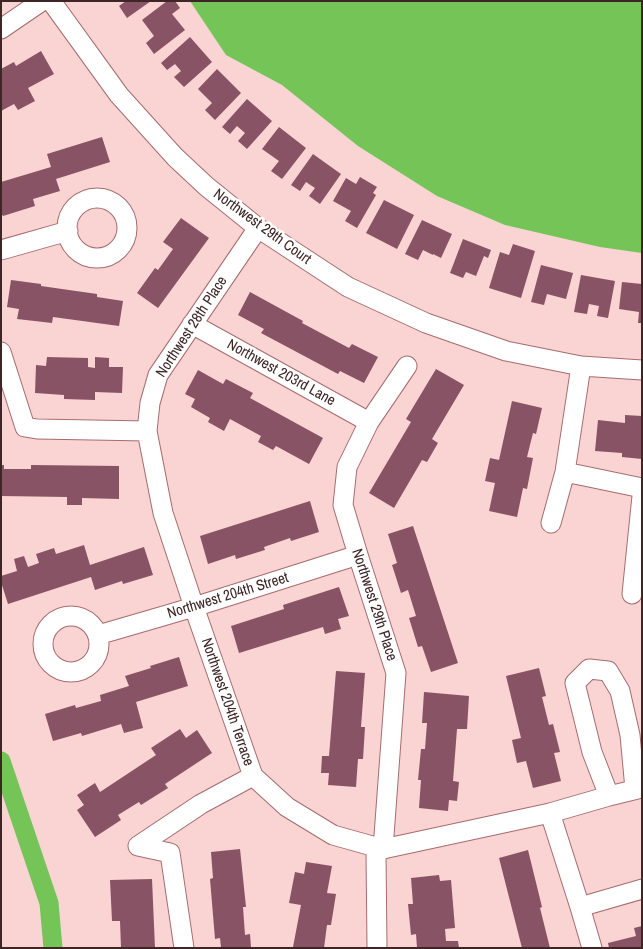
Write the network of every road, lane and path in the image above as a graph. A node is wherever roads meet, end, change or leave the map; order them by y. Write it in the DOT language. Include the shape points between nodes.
graph roads {
  1 [pos="42,1"];
  2 [pos="51,1"];
  3 [pos="1,29"];
  4 [pos="258,228"];
  5 [pos="68,231"];
  6 [pos="1,250"];
  7 [pos="192,324"];
  8 [pos="1,352"];
  9 [pos="407,366"];
  10 [pos="582,366"];
  11 [pos="642,370"];
  12 [pos="369,422"];
  13 [pos="146,431"];
  14 [pos="565,472"];
  15 [pos="642,488"];
  16 [pos="642,496"];
  17 [pos="551,524"];
  18 [pos="358,555"];
  19 [pos="632,594"];
  20 [pos="194,607"];
  21 [pos="98,635"];
  22 [pos="253,776"];
  23 [pos="639,789"];
  24 [pos="608,796"];
  25 [pos="550,813"];
  26 [pos="384,849"];
  27 [pos="642,889"];
  28 [pos="580,907"];
  29 [pos="184,948"];
  30 [pos="377,948"];
  31 [pos="592,948"];
  1 -- 3 [label="street"];
  2 -- 4 [label="street, Northwest 29th Court" via="119,95 175,157"];
  4 -- 7 [label="street, Northwest 28th Place"];
  4 -- 10 [label="street, Northwest 29th Court" via="348,287 426,323 506,351"];
  5 -- 6 [label="street"];
  7 -- 12 [label="street, Northwest 203rd Lane"];
  7 -- 13 [label="street, Northwest 28th Place" via="158,375"];
  8 -- 13 [label="street" via="25,427"];
  9 -- 12 [label="street, Northwest 29th Place"];
  10 -- 11 [label="street, Northwest 29th Court"];
  10 -- 14 [label="street"];
  12 -- 18 [label="street, Northwest 29th Place" via="347,467 343,505"];
  13 -- 20 [label="street, Northwest 28th Place" via="163,512"];
  14 -- 15 [label="street"];
  14 -- 17 [label="street"];
  16 -- 19 [label="street"];
  18 -- 20 [label="street, Northwest 204th Street"];
  18 -- 26 [label="street, Northwest 29th Place" via="396,673"];
  20 -- 21 [label="street, Northwest 204th Street"];
  20 -- 22 [label="street, Northwest 204th Terrace"];
  22 -- 26 [label="street, Northwest 204th Terrace" via="287,807 332,835"];
  22 -- 29 [label="street" via="201,804 138,846 170,853"];
  23 -- 24 [label="street, Northwest 204th Terrace"];
  23 -- 24 [label="street, Northwest 204th Terrace" via="620,692 608,671 589,669 575,683 592,752"];
  24 -- 25 [label="street, Northwest 204th Terrace"];
  25 -- 26 [label="street, Northwest 204th Terrace"];
  25 -- 28 [label="street"];
  26 -- 30 [label="street, Northwest 29th Place" via="376,853"];
  27 -- 28 [label="street"];
  28 -- 31 [label="street"];
}
